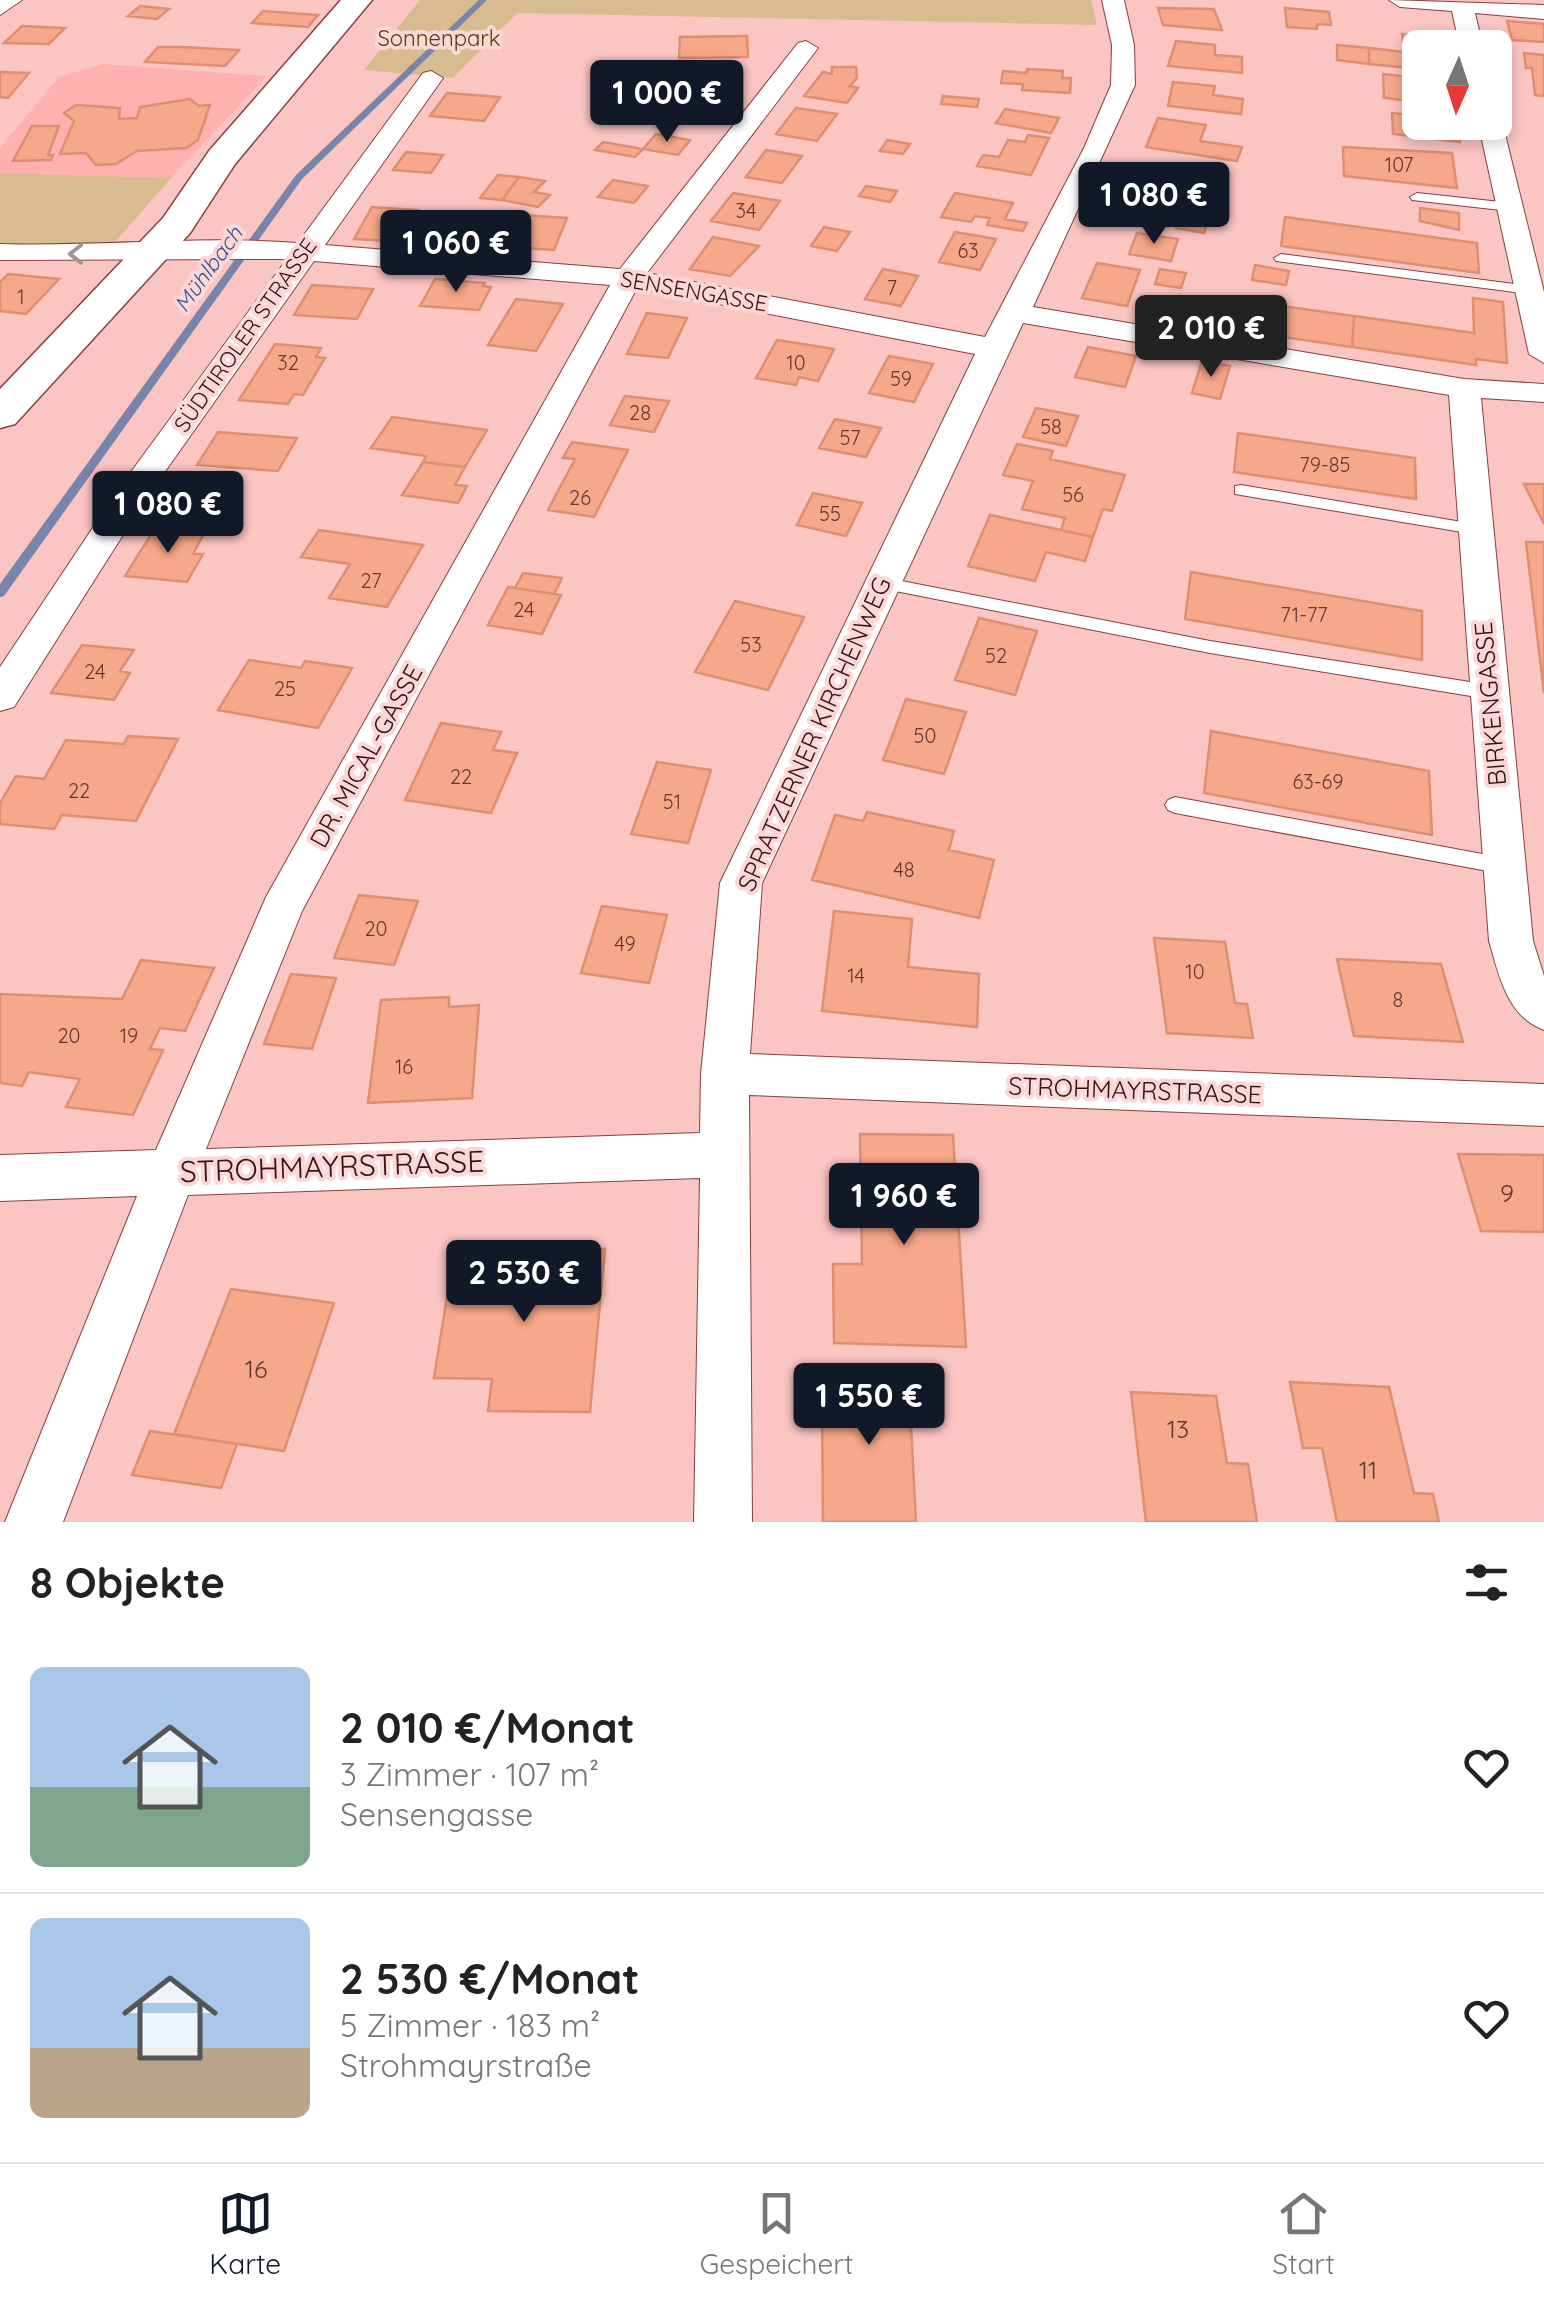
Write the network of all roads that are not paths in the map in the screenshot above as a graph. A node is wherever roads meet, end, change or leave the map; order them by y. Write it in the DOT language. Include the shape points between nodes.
graph roads {
  1 [pos="11,0"];
  2 [pos="357,0"];
  3 [pos="1113,0"];
  4 [pos="1400,0"];
  5 [pos="1462,4"];
  6 [pos="0,8"];
  7 [pos="1544,12"];
  8 [pos="1468,30"];
  9 [pos="806,48"];
  10 [pos="431,78"];
  11 [pos="1494,140"];
  12 [pos="1417,197"];
  13 [pos="1510,207"];
  14 [pos="152,248"];
  15 [pos="291,250"];
  16 [pos="0,252"];
  17 [pos="1281,258"];
  18 [pos="628,278"];
  19 [pos="1529,290"];
  20 [pos="1015,313"];
  21 [pos="993,348"];
  22 [pos="1544,354"];
  23 [pos="1464,388"];
  24 [pos="1544,392"];
  25 [pos="0,415"];
  26 [pos="1242,490"];
  27 [pos="1474,529"];
  28 [pos="882,583"];
  29 [pos="1489,692"];
  30 [pos="0,697"];
  31 [pos="1175,804"];
  32 [pos="1504,866"];
  33 [pos="1542,1007"];
  34 [pos="725,1074"];
  35 [pos="1544,1105"];
  36 [pos="723,1155"];
  37 [pos="170,1173"];
  38 [pos="0,1178"];
  39 [pos="34,1522"];
  40 [pos="723,1522"];
  1 -- 6 [label="street"];
  2 -- 14 [label="street"];
  3 -- 20 [label="street, SPRATZERNER KIRCHENWEG" via="1123,85"];
  4 -- 5 [label="street"];
  5 -- 7 [label="street"];
  5 -- 8 [label="street"];
  9 -- 18 [label="street, DR. MICAL-GASSE"];
  10 -- 15 [label="street, SÜDTIROLER STRASSE"];
  11 -- 13 [label="street"];
  12 -- 13 [label="lane"];
  13 -- 19 [label="street"];
  14 -- 15 [label="street, SENSENGASSE"];
  14 -- 16 [label="street, SENSENGASSE, one-way" via="85,255"];
  14 -- 25 [label="street"];
  15 -- 18 [label="street, SENSENGASSE"];
  15 -- 30 [label="street, SÜDTIROLER STRASSE"];
  17 -- 19 [label="lane"];
  18 -- 21 [label="street, SENSENGASSE"];
  18 -- 37 [label="street, DR. MICAL-GASSE" via="281,910"];
  19 -- 22 [label="street"];
  20 -- 21 [label="street, SPRATZERNER KIRCHENWEG"];
  20 -- 23 [label="street"];
  21 -- 28 [label="street, SPRATZERNER KIRCHENWEG"];
  23 -- 24 [label="street"];
  23 -- 27 [label="street, BIRKENGASSE"];
  26 -- 27 [label="lane"];
  27 -- 29 [label="street, BIRKENGASSE"];
  28 -- 29 [label="lane" via="1210,647"];
  28 -- 34 [label="street, SPRATZERNER KIRCHENWEG" via="742,883"];
  29 -- 32 [label="street, BIRKENGASSE"];
  31 -- 32 [label="lane"];
  32 -- 33 [label="street, BIRKENGASSE" via="1516,965"];
  34 -- 35 [label="street, STROHMAYRSTRASSE"];
  34 -- 36 [label="street, SPRATZERNER KIRCHENWEG"];
  36 -- 37 [label="street, STROHMAYRSTRASSE"];
  36 -- 40 [label="street, SPRATZERNER KIRCHENWEG"];
  37 -- 38 [label="street, STROHMAYRSTRASSE"];
  37 -- 39 [label="street, DR. MICAL-GASSE"];
}
